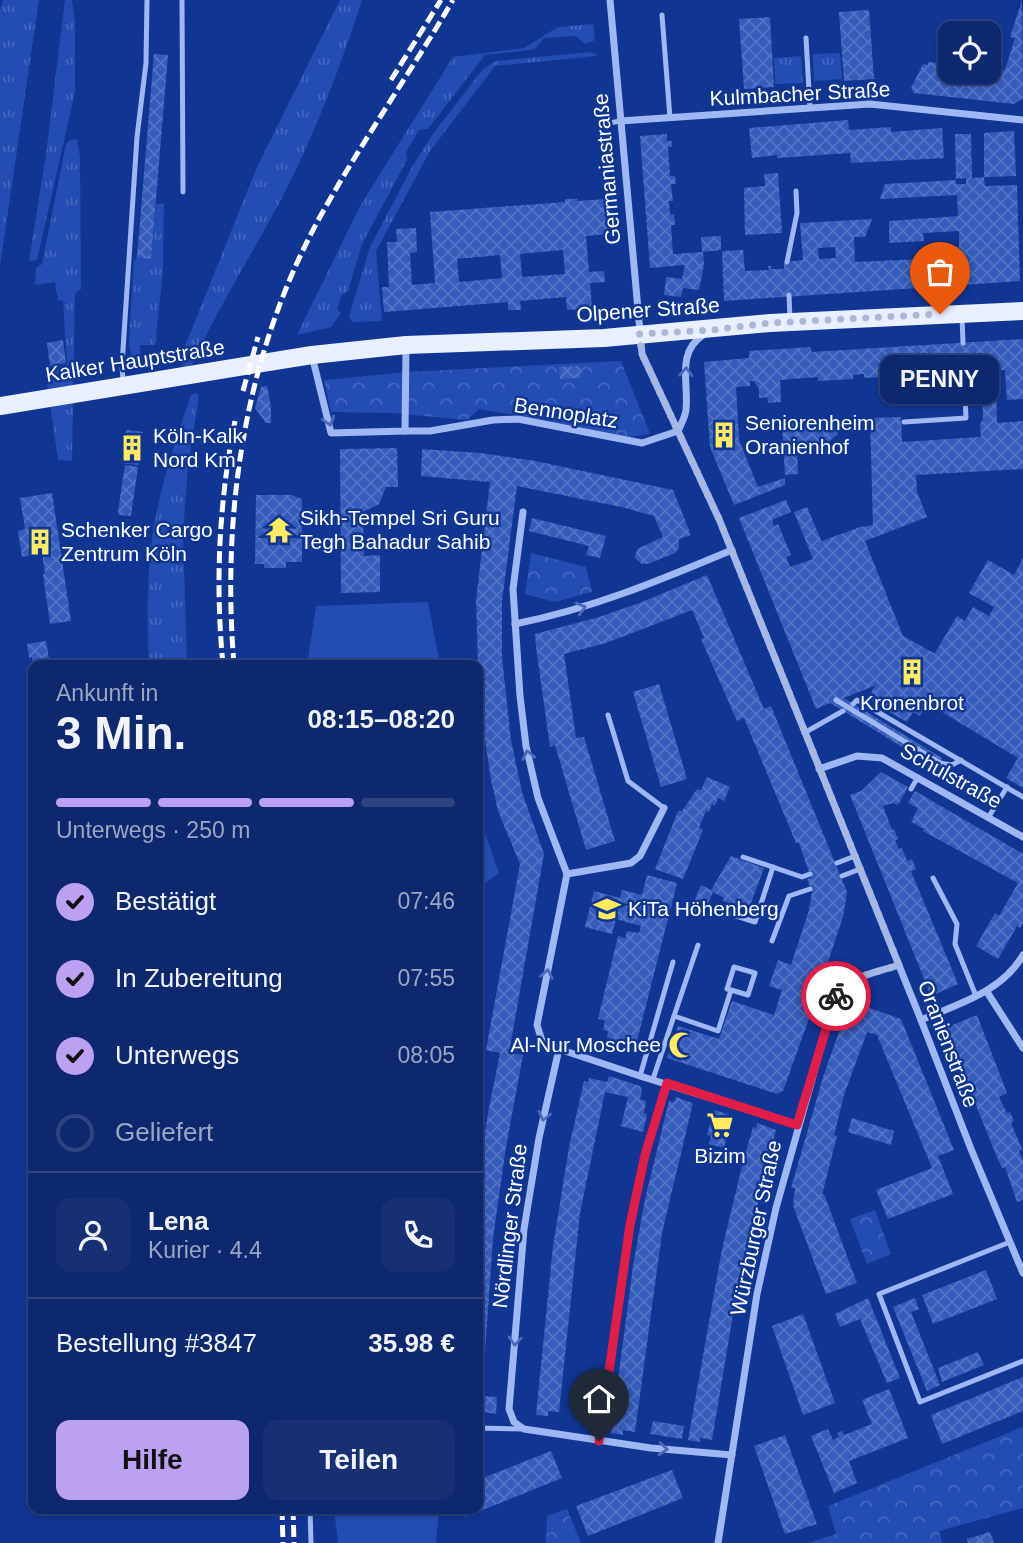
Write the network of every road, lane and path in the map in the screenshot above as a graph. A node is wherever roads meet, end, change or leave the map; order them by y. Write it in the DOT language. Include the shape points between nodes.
graph roads {
  1 [pos="147,0"];
  2 [pos="182,0"];
  3 [pos="610,0"];
  4 [pos="662,15"];
  5 [pos="806,38"];
  6 [pos="810,108"];
  7 [pos="670,118"];
  8 [pos="1023,120"];
  9 [pos="620,121"];
  10 [pos="600,125"];
  11 [pos="796,191"];
  12 [pos="183,192"];
  13 [pos="788,262"];
  14 [pos="789,295"];
  15 [pos="1023,311"];
  16 [pos="961,313"];
  17 [pos="791,322"];
  18 [pos="719,329"];
  19 [pos="639,334"];
  20 [pos="963,343"];
  21 [pos="406,345"];
  22 [pos="312,355"];
  23 [pos="277,361"];
  24 [pos="964,372"];
  25 [pos="123,385"];
  26 [pos="0,406"];
  27 [pos="904,422"];
  28 [pos="405,431"];
  29 [pos="678,431"];
  30 [pos="523,512"];
  31 [pos="732,550"];
  32 [pos="515,624"];
  33 [pos="836,700"];
  34 [pos="853,704"];
  35 [pos="843,711"];
  36 [pos="607,715"];
  37 [pos="804,733"];
  38 [pos="961,760"];
  39 [pos="819,769"];
  40 [pos="918,777"];
  41 [pos="1007,787"];
  42 [pos="911,789"];
  43 [pos="1023,797"];
  44 [pos="664,808"];
  45 [pos="988,818"];
  46 [pos="1023,837"];
  47 [pos="855,856"];
  48 [pos="743,857"];
  49 [pos="837,863"];
  50 [pos="773,867"];
  51 [pos="860,869"];
  52 [pos="567,874"];
  53 [pos="810,874"];
  54 [pos="842,876"];
  55 [pos="933,877"];
  56 [pos="810,889"];
  57 [pos="718,910"];
  58 [pos="772,941"];
  59 [pos="698,945"];
  60 [pos="1023,955"];
  61 [pos="673,962"];
  62 [pos="899,965"];
  63 [pos="731,990"];
  64 [pos="987,992"];
  65 [pos="976,996"];
  66 [pos="674,1016"];
  67 [pos="921,1020"];
  68 [pos="1023,1048"];
  69 [pos="559,1049"];
  70 [pos="640,1076"];
  71 [pos="653,1079"];
  72 [pos="667,1083"];
  73 [pos="797,1125"];
  74 [pos="1010,1242"];
  75 [pos="1023,1273"];
  76 [pos="1023,1361"];
  77 [pos="483,1428"];
  78 [pos="523,1429"];
  79 [pos="599,1441"];
  80 [pos="732,1455"];
  81 [pos="310,1514"];
  82 [pos="311,1543"];
  83 [pos="718,1543"];
  1 -- 25 [label="lane"];
  2 -- 12 [label="lane"];
  3 -- 9 [label="street, Germaniastraße"];
  4 -- 7 [label="lane"];
  5 -- 6 [label="lane"];
  6 -- 7 [label="street, Kulmbacher Straße"];
  6 -- 8 [label="street, Kulmbacher Straße" via="877,104"];
  7 -- 9 [label="street, Kulmbacher Straße"];
  9 -- 10 [label="lane"];
  9 -- 19 [label="street, Germaniastraße"];
  11 -- 13 [label="lane"];
  14 -- 17 [label="lane"];
  15 -- 16 [label="main road, Olpener Straße"];
  16 -- 17 [label="main road, Olpener Straße"];
  16 -- 20 [label="lane"];
  17 -- 18 [label="main road, Olpener Straße"];
  18 -- 19 [label="main road, Olpener Straße"];
  29 -- 18 [label="street, one-way" via="686,411 688,353 701,335"];
  19 -- 21 [label="main road, Olpener Straße"];
  19 -- 29 [label="street, Oranienstraße" via="642,354"];
  21 -- 22 [label="main road, Olpener Straße"];
  21 -- 28 [label="street"];
  22 -- 23 [label="main road, Olpener Straße"];
  22 -- 28 [label="street, Bennoplatz, one-way" via="331,433"];
  23 -- 25 [label="main road, Kalker Hauptstraße"];
  24 -- 27 [label="lane" via="966,418"];
  25 -- 26 [label="main road, Kalker Hauptstraße"];
  28 -- 29 [label="street, Bennoplatz" via="518,419 642,443"];
  29 -- 31 [label="street, Oranienstraße"];
  30 -- 32 [label="street" via="513,589"];
  32 -- 31 [label="street, one-way" via="586,608"];
  31 -- 37 [label="street, Oranienstraße"];
  52 -- 32 [label="street, one-way" via="538,798 526,747"];
  33 -- 38 [label="lane, bridge" via="940,763 952,765"];
  34 -- 38 [label="lane" via="858,700"];
  35 -- 37 [label="lane"];
  36 -- 44 [label="lane" via="628,781"];
  37 -- 39 [label="street, Oranienstraße"];
  38 -- 41 [label="lane"];
  39 -- 40 [label="street, Schulstraße" via="871,756"];
  39 -- 47 [label="street, Oranienstraße"];
  40 -- 42 [label="lane"];
  40 -- 45 [label="street, Schulstraße"];
  41 -- 43 [label="lane"];
  41 -- 45 [label="lane"];
  44 -- 52 [label="street" via="640,856 631,863"];
  45 -- 46 [label="street, Schulstraße"];
  47 -- 49 [label="lane"];
  47 -- 51 [label="street, Oranienstraße"];
  48 -- 50 [label="lane"];
  50 -- 53 [label="lane" via="802,877"];
  50 -- 57 [label="lane" via="755,922"];
  51 -- 54 [label="lane"];
  51 -- 62 [label="street, Oranienstraße"];
  69 -- 52 [label="street, one-way" via="542,1041 537,1025"];
  55 -- 65 [label="lane" via="957,924 956,944"];
  56 -- 58 [label="lane" via="789,895"];
  59 -- 66 [label="lane"];
  60 -- 64 [label="street" via="1006,978"];
  61 -- 70 [label="lane"];
  62 -- 67 [label="street, Oranienstraße"];
  62 -- 73 [label="street, Würzburger Straße" via="838,990"];
  63 -- 63 [label="lane" via="748,995 755,973 734,967 727,989"];
  63 -- 66 [label="lane" via="718,1031"];
  64 -- 65 [label="street"];
  64 -- 68 [label="street"];
  65 -- 67 [label="street"];
  66 -- 71 [label="lane"];
  67 -- 74 [label="street, Oranienstraße"];
  69 -- 70 [label="street"];
  69 -- 78 [label="street, Nördlinger Straße, one-way" via="524,1229 509,1409"];
  70 -- 71 [label="street"];
  71 -- 72 [label="street"];
  72 -- 73 [label="street"];
  72 -- 79 [label="street" via="630,1225"];
  73 -- 80 [label="street, Würzburger Straße" via="757,1294"];
  74 -- 75 [label="street, Oranienstraße"];
  74 -- 76 [label="lane" via="879,1294 920,1402"];
  77 -- 78 [label="lane"];
  78 -- 79 [label="street"];
  79 -- 80 [label="street, one-way"];
  80 -- 83 [label="street, Würzburger Straße"];
  81 -- 82 [label="lane"];
}
